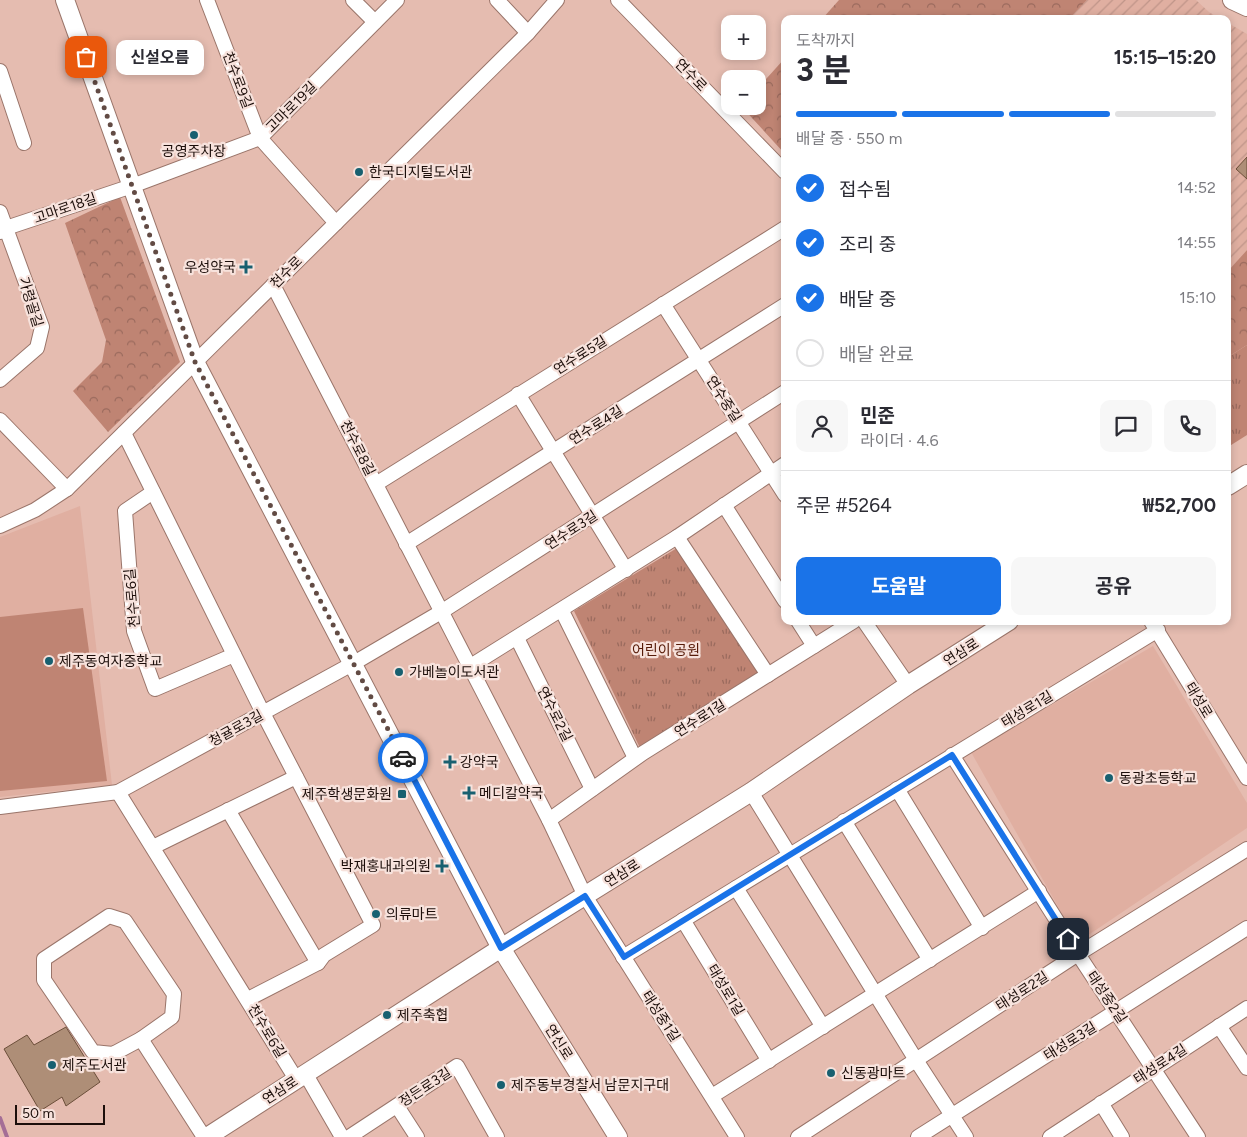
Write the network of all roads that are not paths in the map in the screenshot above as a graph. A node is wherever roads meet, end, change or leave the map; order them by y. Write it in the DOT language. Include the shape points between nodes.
graph roads {
  1 [pos="207,0"];
  2 [pos="353,0"];
  3 [pos="397,0"];
  4 [pos="497,0"];
  5 [pos="557,0"];
  6 [pos="618,0"];
  7 [pos="1232,0"];
  8 [pos="67,1"];
  9 [pos="1247,7"];
  10 [pos="375,22"];
  11 [pos="528,33"];
  12 [pos="0,71"];
  13 [pos="260,138"];
  14 [pos="24,143"];
  15 [pos="781,168"];
  16 [pos="132,186"];
  17 [pos="0,212"];
  18 [pos="336,223"];
  19 [pos="3,230"];
  20 [pos="781,230"];
  21 [pos="273,285"];
  22 [pos="663,304"];
  23 [pos="781,308"];
  24 [pos="699,359"];
  25 [pos="195,362"];
  26 [pos="0,380"];
  27 [pos="518,394"];
  28 [pos="781,394"];
  29 [pos="0,420"];
  30 [pos="738,420"];
  31 [pos="124,433"];
  32 [pos="554,451"];
  33 [pos="781,467"];
  34 [pos="772,473"];
  35 [pos="1247,474"];
  36 [pos="376,484"];
  37 [pos="1231,484"];
  38 [pos="781,488"];
  39 [pos="67,489"];
  40 [pos="153,492"];
  41 [pos="724,505"];
  42 [pos="594,515"];
  43 [pos="0,526"];
  44 [pos="677,538"];
  45 [pos="406,544"];
  46 [pos="626,570"];
  47 [pos="781,595"];
  48 [pos="562,611"];
  49 [pos="441,612"];
  50 [pos="801,625"];
  51 [pos="848,625"];
  52 [pos="867,625"];
  53 [pos="1003,625"];
  54 [pos="1155,626"];
  55 [pos="516,638"];
  56 [pos="814,646"];
  57 [pos="234,655"];
  58 [pos="354,663"];
  59 [pos="469,667"];
  60 [pos="768,675"];
  61 [pos="908,685"];
  62 [pos="263,713"];
  63 [pos="952,755"];
  64 [pos="635,758"];
  65 [pos="296,777"];
  66 [pos="1247,778"];
  67 [pos="592,789"];
  68 [pos="897,789"];
  69 [pos="118,792"];
  70 [pos="751,792"];
  71 [pos="0,808"];
  72 [pos="228,810"];
  73 [pos="549,820"];
  74 [pos="844,821"];
  75 [pos="153,847"];
  76 [pos="1247,849"];
  77 [pos="789,855"];
  78 [pos="736,888"];
  79 [pos="1039,891"];
  80 [pos="585,896"];
  81 [pos="683,920"];
  82 [pos="982,928"];
  83 [pos="1247,928"];
  84 [pos="501,948"];
  85 [pos="1078,954"];
  86 [pos="624,957"];
  87 [pos="930,960"];
  88 [pos="318,963"];
  89 [pos="876,994"];
  90 [pos="248,999"];
  91 [pos="1247,1008"];
  92 [pos="1116,1011"];
  93 [pos="1220,1026"];
  94 [pos="823,1027"];
  95 [pos="141,1039"];
  96 [pos="769,1060"];
  97 [pos="916,1060"];
  98 [pos="1153,1068"];
  99 [pos="1247,1068"];
  100 [pos="300,1076"];
  101 [pos="712,1096"];
  102 [pos="1101,1103"];
  103 [pos="397,1106"];
  104 [pos="952,1116"];
  105 [pos="205,1137"];
  106 [pos="342,1137"];
  107 [pos="349,1137"];
  108 [pos="417,1137"];
  109 [pos="497,1137"];
  110 [pos="618,1137"];
  111 [pos="737,1137"];
  112 [pos="798,1137"];
  113 [pos="918,1137"];
  114 [pos="966,1137"];
  115 [pos="1050,1137"];
  116 [pos="1122,1137"];
  117 [pos="1198,1137"];
  1 -- 13 [label="street, 천수로9길"];
  2 -- 10 [label="street"];
  3 -- 10 [label="street, 고마로19길"];
  4 -- 11 [label="street"];
  5 -- 11 [label="street, 천수로"];
  6 -- 15 [label="street, 연수로"];
  7 -- 9 [label="main road"];
  8 -- 16 [label="main road, 연신로"];
  10 -- 13 [label="street, 고마로19길"];
  11 -- 18 [label="street, 천수로"];
  12 -- 14 [label="street"];
  13 -- 16 [label="street, 고마로19길"];
  13 -- 18 [label="street, 천수로9길"];
  16 -- 19 [label="street, 고마로18길"];
  16 -- 25 [label="main road, 연신로"];
  17 -- 19 [label="street, 가령골길"];
  18 -- 21 [label="street, 천수로"];
  19 -- 26 [label="street, 가령골길" via="42,327 37,348"];
  20 -- 22 [label="street, 연수로5길"];
  21 -- 25 [label="street, 천수로"];
  21 -- 36 [label="street, 천수로8길"];
  22 -- 24 [label="street, 연수중길"];
  22 -- 27 [label="street, 연수로5길"];
  23 -- 24 [label="street, 연수로4길"];
  24 -- 30 [label="street, 연수중길"];
  24 -- 32 [label="street, 연수로4길"];
  25 -- 31 [label="street, 천수로"];
  25 -- 58 [label="main road, 연신로"];
  27 -- 32 [label="street"];
  27 -- 36 [label="street, 연수로5길"];
  28 -- 30 [label="street, 연수로3길"];
  29 -- 39 [label="street"];
  30 -- 34 [label="street, 연수중길"];
  30 -- 42 [label="street, 연수로3길"];
  31 -- 39 [label="street, 천수로"];
  31 -- 40 [label="street, 천수로6길"];
  32 -- 42 [label="street"];
  32 -- 45 [label="street, 연수로4길"];
  33 -- 34 [label="street"];
  34 -- 38 [label="street, 연수중길"];
  34 -- 41 [label="street"];
  35 -- 37 [label="main road"];
  36 -- 45 [label="street, 천수로8길"];
  39 -- 43 [label="street, 천수로" via="35,510"];
  40 -- 57 [label="street, 천수로6길"];
  40 -- 57 [label="street, 천수로6길" via="125,511 134,631 155,689"];
  41 -- 44 [label="street"];
  41 -- 47 [label="street"];
  42 -- 46 [label="street"];
  42 -- 49 [label="street, 연수로3길"];
  44 -- 46 [label="street"];
  44 -- 60 [label="street"];
  45 -- 49 [label="street, 천수로8길"];
  46 -- 48 [label="street"];
  48 -- 55 [label="street"];
  48 -- 64 [label="street"];
  49 -- 58 [label="street, 연수로3길"];
  49 -- 59 [label="street"];
  50 -- 56 [label="street"];
  51 -- 56 [label="street, 연수로1길"];
  52 -- 61 [label="street"];
  53 -- 61 [label="main road, 연삼로"];
  54 -- 63 [label="street, 태성로1길"];
  54 -- 66 [label="street, 태성로"];
  55 -- 59 [label="street"];
  55 -- 67 [label="street, 연수로2길"];
  56 -- 60 [label="street, 연수로1길"];
  57 -- 62 [label="street, 천수로6길"];
  58 -- 62 [label="street, 청귤로3길"];
  58 -- 84 [label="main road, 연신로"];
  59 -- 73 [label="street"];
  60 -- 64 [label="street, 연수로1길"];
  61 -- 70 [label="main road, 연삼로"];
  62 -- 65 [label="street, 천수로6길"];
  62 -- 69 [label="street, 청귤로3길"];
  63 -- 68 [label="street, 태성로1길"];
  63 -- 79 [label="street, 태성중2길"];
  64 -- 67 [label="street, 연수로1길"];
  65 -- 72 [label="street"];
  65 -- 88 [label="street, 천수로6길" via="374,925 324,955"];
  67 -- 73 [label="street, 연수로1길"];
  68 -- 74 [label="street, 태성로1길"];
  68 -- 82 [label="street"];
  69 -- 71 [label="street, 청귤로3길"];
  69 -- 75 [label="street"];
  70 -- 77 [label="street"];
  70 -- 80 [label="main road, 연삼로"];
  72 -- 75 [label="street"];
  72 -- 88 [label="street"];
  73 -- 80 [label="street"];
  74 -- 77 [label="street, 태성로1길"];
  74 -- 87 [label="street"];
  75 -- 90 [label="street"];
  76 -- 85 [label="street, 태성로2길"];
  77 -- 78 [label="street, 태성로1길"];
  77 -- 89 [label="street"];
  78 -- 81 [label="street, 태성로1길"];
  78 -- 94 [label="street"];
  79 -- 82 [label="street"];
  79 -- 85 [label="street, 태성중2길"];
  80 -- 84 [label="main road, 연삼로"];
  80 -- 86 [label="street, 태성중1길"];
  81 -- 86 [label="street, 태성로1길"];
  81 -- 96 [label="street, 태성로1길"];
  82 -- 87 [label="street"];
  83 -- 92 [label="street, 태성로3길"];
  84 -- 100 [label="main road, 연삼로"];
  84 -- 110 [label="main road, 연신로"];
  85 -- 92 [label="street, 태성중2길"];
  85 -- 97 [label="street, 태성로2길"];
  86 -- 101 [label="street, 태성중1길"];
  87 -- 89 [label="street"];
  88 -- 90 [label="street, 천수로6길"];
  89 -- 94 [label="street"];
  89 -- 97 [label="street"];
  90 -- 100 [label="street, 천수로6길"];
  91 -- 93 [label="street, 태성로4길"];
  92 -- 98 [label="street, 태성중2길"];
  92 -- 104 [label="street, 태성로3길"];
  93 -- 98 [label="street, 태성로4길"];
  93 -- 99 [label="street"];
  94 -- 96 [label="street"];
  95 -- 95 [label="street" via="113,1054 93,1052 44,980 44,959 109,916 125,921 174,994 172,1017"];
  95 -- 105 [label="street"];
  96 -- 101 [label="street"];
  97 -- 104 [label="street"];
  97 -- 112 [label="street, 태성로2길"];
  98 -- 102 [label="street, 태성로4길"];
  98 -- 117 [label="street, 태성중2길"];
  100 -- 105 [label="main road, 연삼로"];
  100 -- 106 [label="street"];
  101 -- 111 [label="street, 태성중1길"];
  102 -- 115 [label="street, 태성로4길"];
  102 -- 116 [label="street"];
  103 -- 107 [label="street, 정든로3길"];
  103 -- 108 [label="street"];
  103 -- 109 [label="street, 정든로3길" via="457,1066"];
  104 -- 113 [label="street, 태성로3길"];
  104 -- 114 [label="street"];
}
